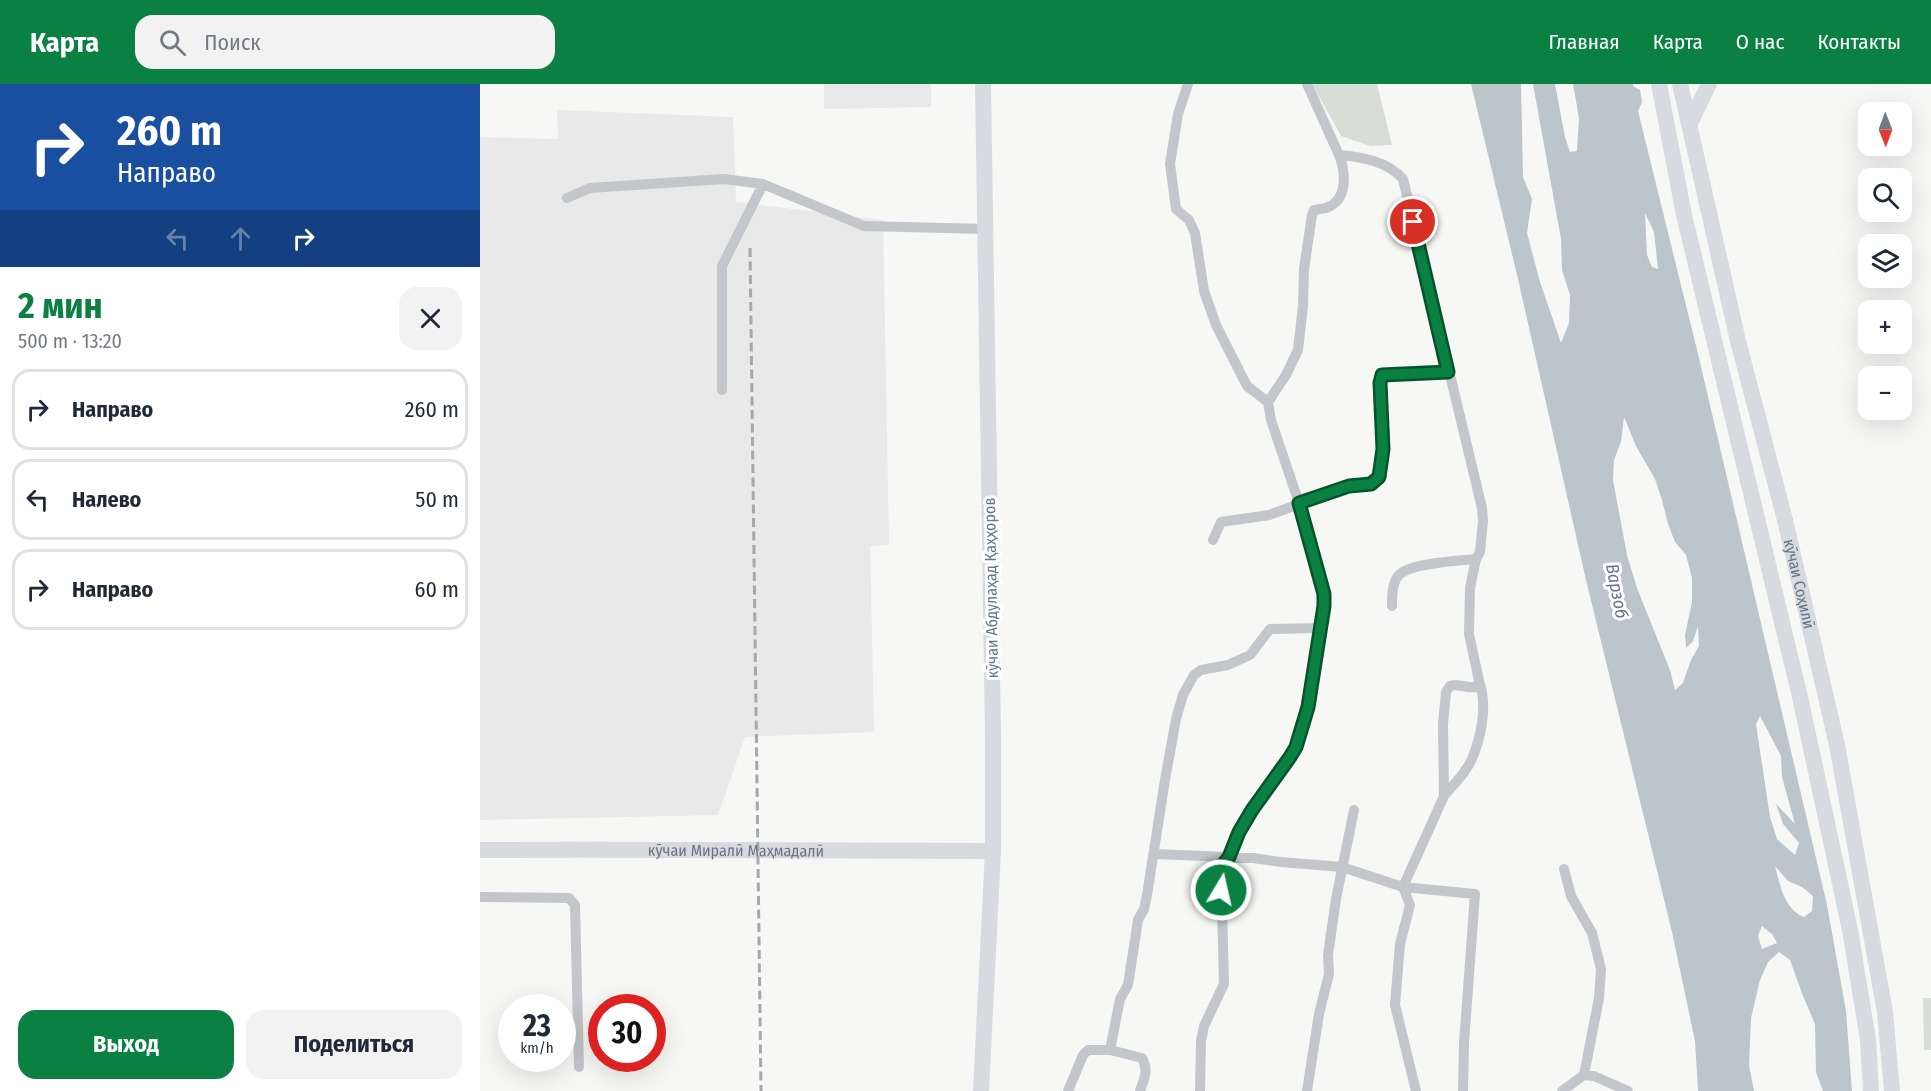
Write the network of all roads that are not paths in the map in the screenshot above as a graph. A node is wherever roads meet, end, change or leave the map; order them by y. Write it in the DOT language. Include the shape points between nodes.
graph roads {
  1 [pos="983,84"];
  2 [pos="1188,84"];
  3 [pos="1307,84"];
  4 [pos="1659,84"];
  5 [pos="1680,84"];
  6 [pos="1709,84"];
  7 [pos="1689,125"];
  8 [pos="1339,155"];
  9 [pos="763,184"];
  10 [pos="567,198"];
  11 [pos="985,229"];
  12 [pos="1448,372"];
  13 [pos="722,390"];
  14 [pos="1268,402"];
  15 [pos="1770,462"];
  16 [pos="1744,469"];
  17 [pos="1299,503"];
  18 [pos="1785,520"];
  19 [pos="1758,526"];
  20 [pos="1213,540"];
  21 [pos="1476,559"];
  22 [pos="1392,606"];
  23 [pos="1321,628"];
  24 [pos="1479,681"];
  25 [pos="1444,796"];
  26 [pos="1354,810"];
  27 [pos="480,850"];
  28 [pos="993,851"];
  29 [pos="1154,854"];
  30 [pos="1229,857"];
  31 [pos="1342,867"];
  32 [pos="1564,869"];
  33 [pos="1403,886"];
  34 [pos="480,897"];
  35 [pos="1110,1050"];
  36 [pos="579,1067"];
  37 [pos="1584,1075"];
  38 [pos="981,1091"];
  39 [pos="1068,1091"];
  40 [pos="1140,1091"];
  41 [pos="1200,1091"];
  42 [pos="1307,1091"];
  43 [pos="1416,1091"];
  44 [pos="1463,1091"];
  45 [pos="1562,1091"];
  46 [pos="1628,1091"];
  47 [pos="1871,1091"];
  48 [pos="1892,1091"];
  1 -- 11 [label="main road, кӯчаи Абдулаҳад Қаҳҳоров"];
  2 -- 14 [label="street" via="1178,114 1170,164 1176,209 1196,233 1204,291 1220,334 1247,386"];
  3 -- 8 [label="street"];
  4 -- 16 [label="main road, кӯчаи Соҳилӣ" via="1684,215"];
  5 -- 7 [label="main road, кӯчаи Соҳилӣ"];
  6 -- 7 [label="main road"];
  7 -- 15 [label="main road, кӯчаи Соҳилӣ"];
  8 -- 12 [label="street" via="1364,157 1396,171 1403,179"];
  8 -- 14 [label="street" via="1344,167 1344,186 1336,203 1314,210 1312,215 1298,350"];
  9 -- 10 [label="street" via="724,179 619,184 590,188"];
  9 -- 11 [label="street" via="864,226"];
  9 -- 13 [label="street" via="722,266"];
  11 -- 28 [label="main road, кӯчаи Абдулаҳад Қаҳҳоров"];
  12 -- 17 [label="street" via="1382,375 1383,449 1379,477 1371,484 1349,486"];
  12 -- 21 [label="street" via="1482,508 1480,552"];
  14 -- 17 [label="street"];
  15 -- 16 [label="main road" via="1762,469"];
  15 -- 18 [label="main road, кӯчаи Соҳилӣ"];
  16 -- 19 [label="main road, кӯчаи Соҳилӣ"];
  17 -- 20 [label="street" via="1269,514 1221,522"];
  17 -- 23 [label="street" via="1324,594"];
  18 -- 19 [label="main road" via="1775,513"];
  18 -- 48 [label="main road, кӯчаи Соҳилӣ" via="1839,757 1885,1012"];
  19 -- 47 [label="main road, кӯчаи Соҳилӣ" via="1850,930 1868,1040"];
  21 -- 22 [label="street" via="1408,569 1398,576"];
  21 -- 24 [label="street" via="1470,588 1469,634"];
  23 -- 29 [label="street" via="1270,629 1250,655 1194,675 1176,719"];
  23 -- 30 [label="street" via="1308,707 1296,747 1252,810"];
  24 -- 25 [label="street" via="1483,692 1482,719 1476,745 1470,763"];
  24 -- 25 [label="street" via="1477,687 1457,684 1446,692"];
  25 -- 33 [label="street"];
  26 -- 31 [label="street"];
  27 -- 28 [label="main road, кӯчаи Миралӣ Маҳмадалӣ"];
  28 -- 38 [label="main road, кӯчаи Абдулаҳад Қаҳҳоров"];
  29 -- 30 [label="street"];
  29 -- 35 [label="street" via="1128,985 1120,999"];
  30 -- 31 [label="street"];
  30 -- 41 [label="street" via="1220,876 1224,984 1203,1026"];
  31 -- 33 [label="street"];
  31 -- 42 [label="street" via="1328,955 1329,974"];
  32 -- 37 [label="street" via="1571,896 1592,933 1601,969"];
  33 -- 43 [label="street" via="1410,905 1400,944 1395,1005"];
  33 -- 44 [label="street" via="1475,894"];
  34 -- 36 [label="street" via="573,900"];
  35 -- 39 [label="street" via="1088,1050"];
  35 -- 40 [label="street" via="1142,1058 1147,1073"];
  37 -- 45 [label="street"];
  37 -- 46 [label="street"];
}
